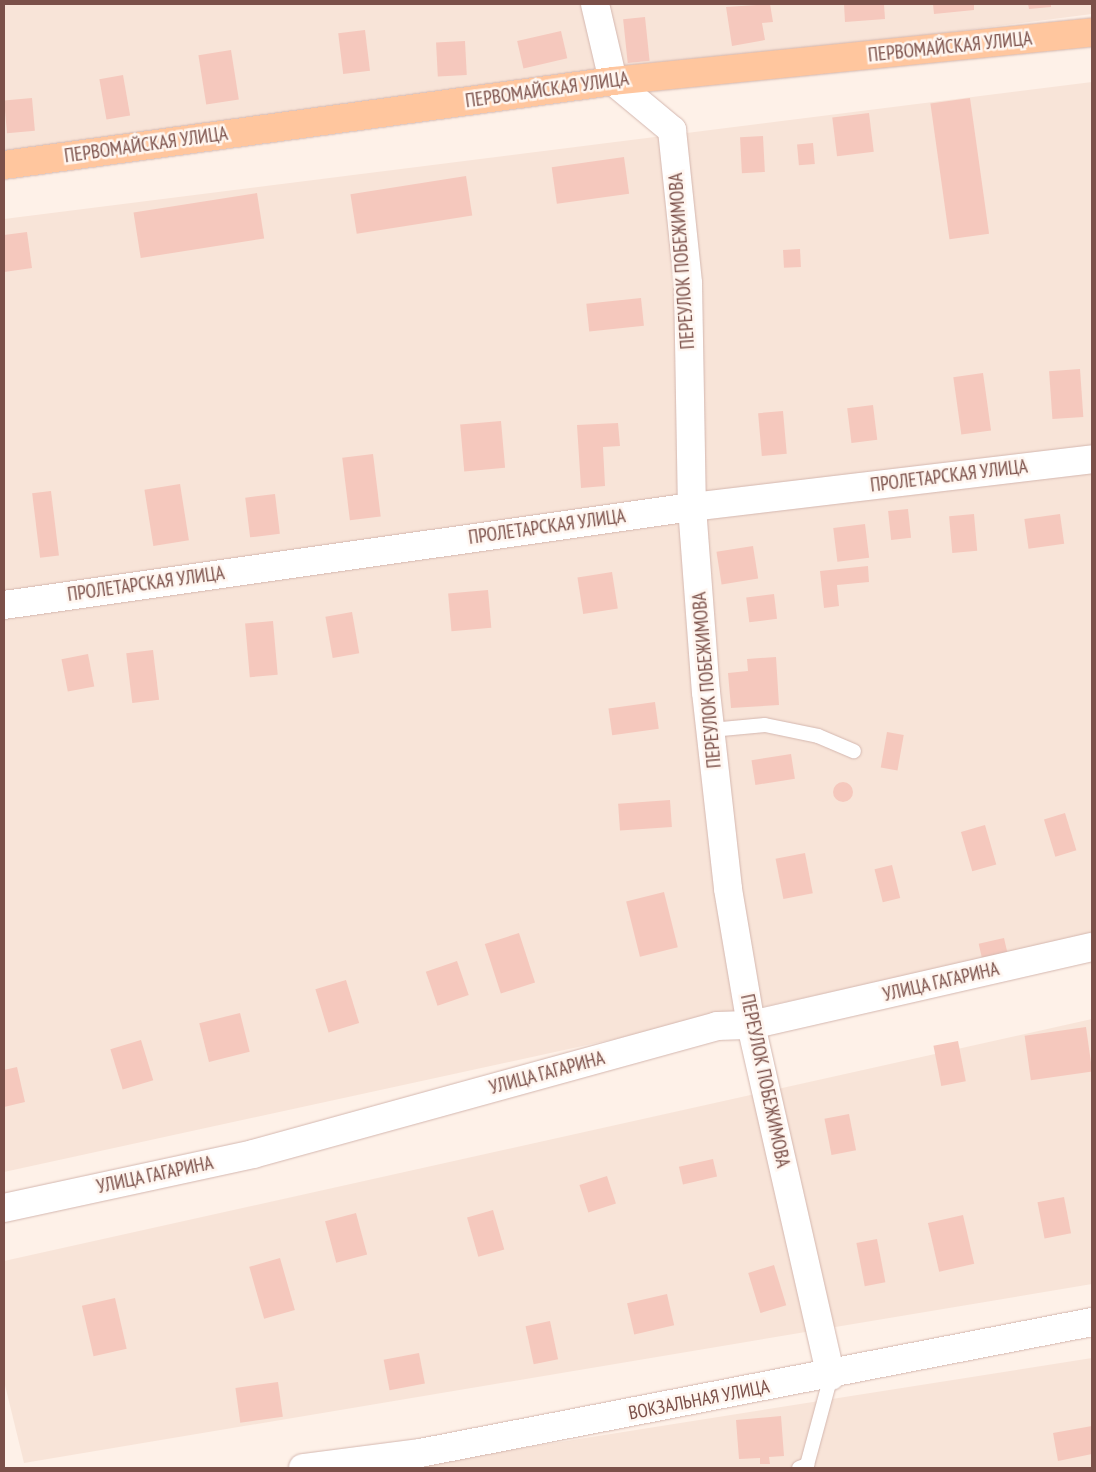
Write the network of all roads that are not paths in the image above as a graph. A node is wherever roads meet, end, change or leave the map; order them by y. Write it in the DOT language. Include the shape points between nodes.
graph roads {
  1 [pos="595,4"];
  2 [pos="1092,32"];
  3 [pos="613,81"];
  4 [pos="4,165"];
  5 [pos="1092,459"];
  6 [pos="692,507"];
  7 [pos="4,605"];
  8 [pos="711,730"];
  9 [pos="854,751"];
  10 [pos="1092,947"];
  11 [pos="751,1025"];
  12 [pos="4,1208"];
  13 [pos="1092,1322"];
  14 [pos="831,1376"];
  15 [pos="303,1468"];
  16 [pos="799,1468"];
  1 -- 3 [label="street"];
  2 -- 3 [label="main road, ПЕРВОМАЙСКАЯ УЛИЦА"];
  3 -- 4 [label="main road, ПЕРВОМАЙСКАЯ УЛИЦА"];
  3 -- 6 [label="street, ПЕРЕУЛОК ПОБЕЖИМОВА" via="672,130 688,283"];
  5 -- 6 [label="street, ПРОЛЕТАРСКАЯ УЛИЦА"];
  6 -- 7 [label="street, ПРОЛЕТАРСКАЯ УЛИЦА"];
  6 -- 8 [label="street, ПЕРЕУЛОК ПОБЕЖИМОВА"];
  8 -- 9 [label="lane" via="765,725 818,736"];
  8 -- 11 [label="street, ПЕРЕУЛОК ПОБЕЖИМОВА" via="728,889"];
  10 -- 11 [label="street, УЛИЦА ГАГАРИНА"];
  11 -- 12 [label="street, УЛИЦА ГАГАРИНА" via="717,1026 253,1154"];
  11 -- 14 [label="street, ПЕРЕУЛОК ПОБЕЖИМОВА"];
  13 -- 14 [label="street, ВОКЗАЛЬНАЯ УЛИЦА"];
  14 -- 15 [label="street, ВОКЗАЛЬНАЯ УЛИЦА" via="420,1452"];
  14 -- 16 [label="lane" via="807,1465"];
}
